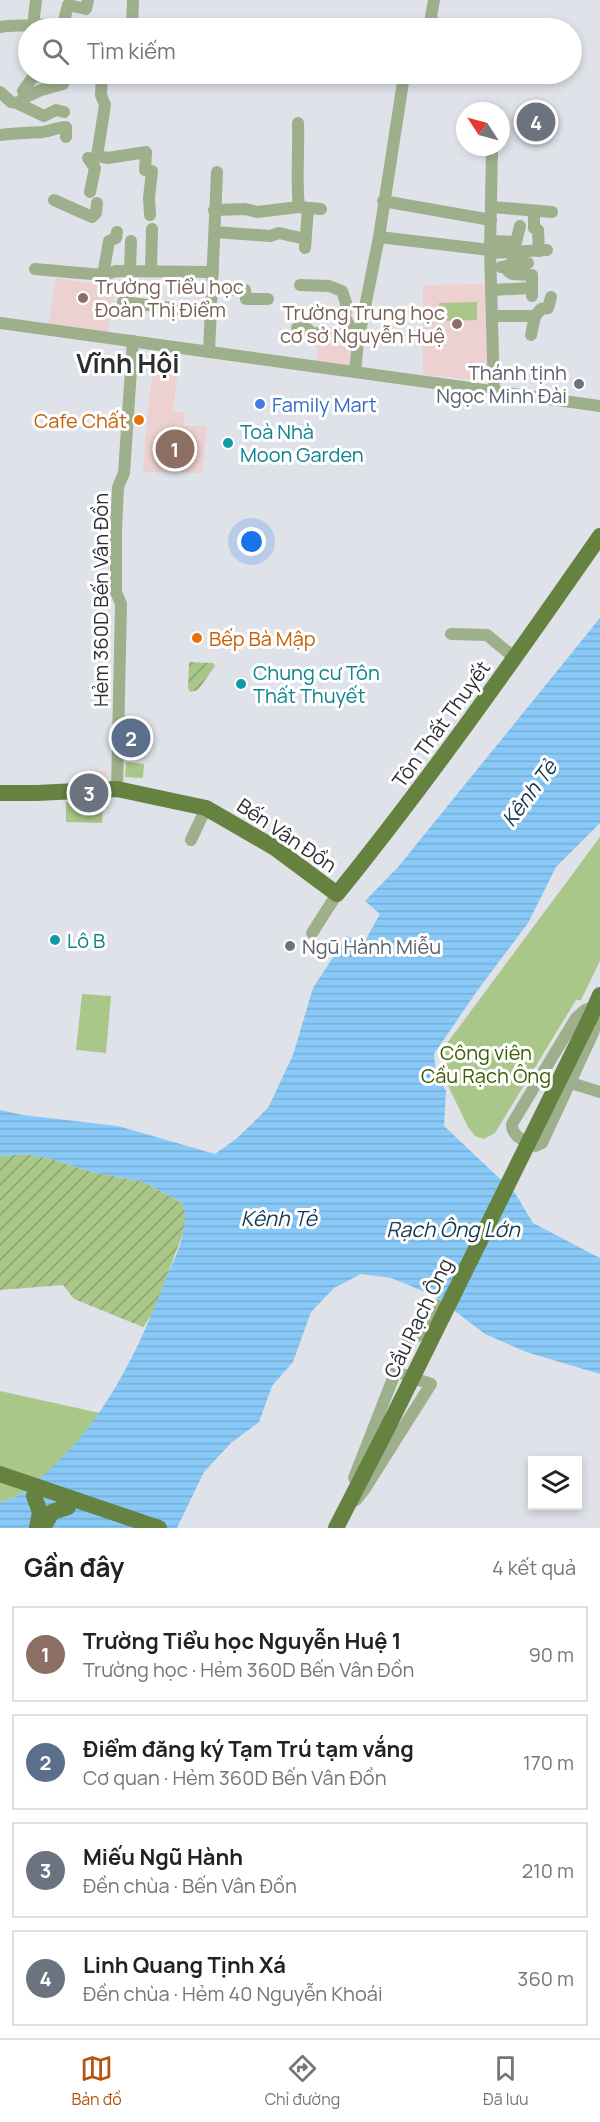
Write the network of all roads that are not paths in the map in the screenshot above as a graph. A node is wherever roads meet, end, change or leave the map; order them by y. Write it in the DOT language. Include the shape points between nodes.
graph roads {
  1 [pos="36,0"];
  2 [pos="88,0"];
  3 [pos="133,0"];
  4 [pos="434,0"];
  5 [pos="34,18"];
  6 [pos="64,18"];
  7 [pos="132,18"];
  8 [pos="432,18"];
  9 [pos="18,24"];
  10 [pos="0,27"];
  11 [pos="27,84"];
  12 [pos="52,84"];
  13 [pos="102,84"];
  14 [pos="403,84"];
  15 [pos="0,92"];
  16 [pos="22,100"];
  17 [pos="64,112"];
  18 [pos="298,123"];
  19 [pos="0,135"];
  20 [pos="66,136"];
  21 [pos="492,156"];
  22 [pos="93,157"];
  23 [pos="217,172"];
  24 [pos="54,200"];
  25 [pos="383,201"];
  26 [pos="309,208"];
  27 [pos="214,210"];
  28 [pos="534,211"];
  29 [pos="552,212"];
  30 [pos="491,214"];
  31 [pos="150,215"];
  32 [pos="520,226"];
  33 [pos="152,230"];
  34 [pos="117,232"];
  35 [pos="215,232"];
  36 [pos="379,237"];
  37 [pos="131,241"];
  38 [pos="490,248"];
  39 [pos="528,263"];
  40 [pos="508,266"];
  41 [pos="491,267"];
  42 [pos="35,268"];
  43 [pos="130,271"];
  44 [pos="151,271"];
  45 [pos="213,272"];
  46 [pos="103,275"];
  47 [pos="300,285"];
  48 [pos="212,290"];
  49 [pos="491,290"];
  50 [pos="551,297"];
  51 [pos="268,299"];
  52 [pos="123,302"];
  53 [pos="211,313"];
  54 [pos="492,316"];
  55 [pos="534,316"];
  56 [pos="0,323"];
  57 [pos="297,328"];
  58 [pos="531,335"];
  59 [pos="356,338"];
  60 [pos="133,341"];
  61 [pos="209,352"];
  62 [pos="355,372"];
  63 [pos="494,392"];
  64 [pos="600,406"];
  65 [pos="600,536"];
  66 [pos="451,634"];
  67 [pos="514,658"];
  68 [pos="117,789"];
  69 [pos="0,793"];
  70 [pos="206,808"];
  71 [pos="191,840"];
  72 [pos="337,894"];
  73 [pos="312,933"];
  74 [pos="598,1004"];
  75 [pos="571,1083"];
  76 [pos="600,1092"];
  77 [pos="437,1305"];
  78 [pos="396,1372"];
  79 [pos="0,1474"];
  80 [pos="0,1484"];
  81 [pos="34,1496"];
  82 [pos="347,1506"];
  83 [pos="69,1507"];
  84 [pos="37,1528"];
  85 [pos="43,1528"];
  86 [pos="132,1528"];
  87 [pos="159,1528"];
  88 [pos="336,1528"];
  1 -- 5 [label="street"];
  2 -- 6 [label="street" via="86,9 68,5"];
  3 -- 7 [label="street"];
  4 -- 8 [label="street"];
  9 -- 10 [label="street"];
  11 -- 16 [label="street"];
  12 -- 16 [label="street"];
  13 -- 22 [label="street" via="105,105"];
  14 -- 25 [label="street"];
  15 -- 16 [label="street" via="10,102"];
  16 -- 17 [label="street" via="44,116 56,110"];
  18 -- 26 [label="street" via="297,189"];
  19 -- 20 [label="street" via="66,127"];
  21 -- 30 [label="street"];
  22 -- 24 [label="street" via="96,213 92,217"];
  22 -- 31 [label="street" via="146,152"];
  23 -- 27 [label="street"];
  25 -- 30 [label="street"];
  25 -- 36 [label="street"];
  26 -- 27 [label="street"];
  26 -- 35 [label="street" via="305,243 279,233 261,236"];
  27 -- 35 [label="street"];
  28 -- 29 [label="street"];
  28 -- 30 [label="street"];
  28 -- 38 [label="street" via="534,228 543,250"];
  30 -- 38 [label="street"];
  32 -- 38 [label="street" via="516,242"];
  33 -- 44 [label="street"];
  34 -- 46 [label="street" via="116,238 109,241"];
  35 -- 45 [label="street"];
  36 -- 38 [label="street"];
  36 -- 59 [label="street"];
  37 -- 43 [label="street"];
  38 -- 41 [label="street"];
  39 -- 40 [label="street"];
  40 -- 41 [label="street"];
  40 -- 49 [label="street" via="512,274 532,275 532,292"];
  41 -- 49 [label="street"];
  42 -- 46 [label="street"];
  43 -- 44 [label="street"];
  43 -- 46 [label="street"];
  44 -- 45 [label="street"];
  45 -- 48 [label="street"];
  47 -- 59 [label="street" via="329,286 342,291 345,317"];
  48 -- 51 [label="street" via="244,290 246,299"];
  48 -- 53 [label="street"];
  49 -- 54 [label="street"];
  50 -- 55 [label="street" via="548,308"];
  52 -- 53 [label="street"];
  53 -- 61 [label="street"];
  54 -- 55 [label="street"];
  54 -- 63 [label="street"];
  55 -- 58 [label="street"];
  56 -- 60 [label="street"];
  57 -- 59 [label="street"];
  59 -- 62 [label="street"];
  60 -- 61 [label="street"];
  60 -- 68 [label="street, Hẻm 360D Bến Vân Đồn" via="116,531 116,592 121,604"];
  61 -- 62 [label="street"];
  62 -- 63 [label="street"];
  63 -- 64 [label="street"];
  65 -- 67 [label="main road, Tôn Thất Thuyết"];
  66 -- 67 [label="street" via="487,635"];
  67 -- 72 [label="main road, Tôn Thất Thuyết"];
  68 -- 69 [label="main road, Bến Vân Đồn"];
  68 -- 70 [label="main road, Bến Vân Đồn"];
  70 -- 71 [label="street"];
  70 -- 72 [label="main road, Bến Vân Đồn" via="275,848"];
  72 -- 73 [label="street, Tôn Thất Thuyết"];
  74 -- 75 [label="street" via="593,1033"];
  74 -- 75 [label="street" via="576,1018 512,1124 513,1133 540,1145"];
  74 -- 82 [label="main road, Cầu Rạch Ông, bridge"];
  75 -- 76 [label="street"];
  77 -- 78 [label="street" via="422,1334 408,1340"];
  78 -- 82 [label="street" via="351,1485"];
  78 -- 82 [label="street" via="431,1384 364,1490"];
  79 -- 87 [label="main road"];
  80 -- 81 [label="main road"];
  81 -- 83 [label="main road"];
  81 -- 84 [label="main road" via="40,1512"];
  82 -- 88 [label="main road, Cầu Rạch Ông"];
  83 -- 85 [label="main road" via="52,1512"];
  83 -- 86 [label="main road"];
}
